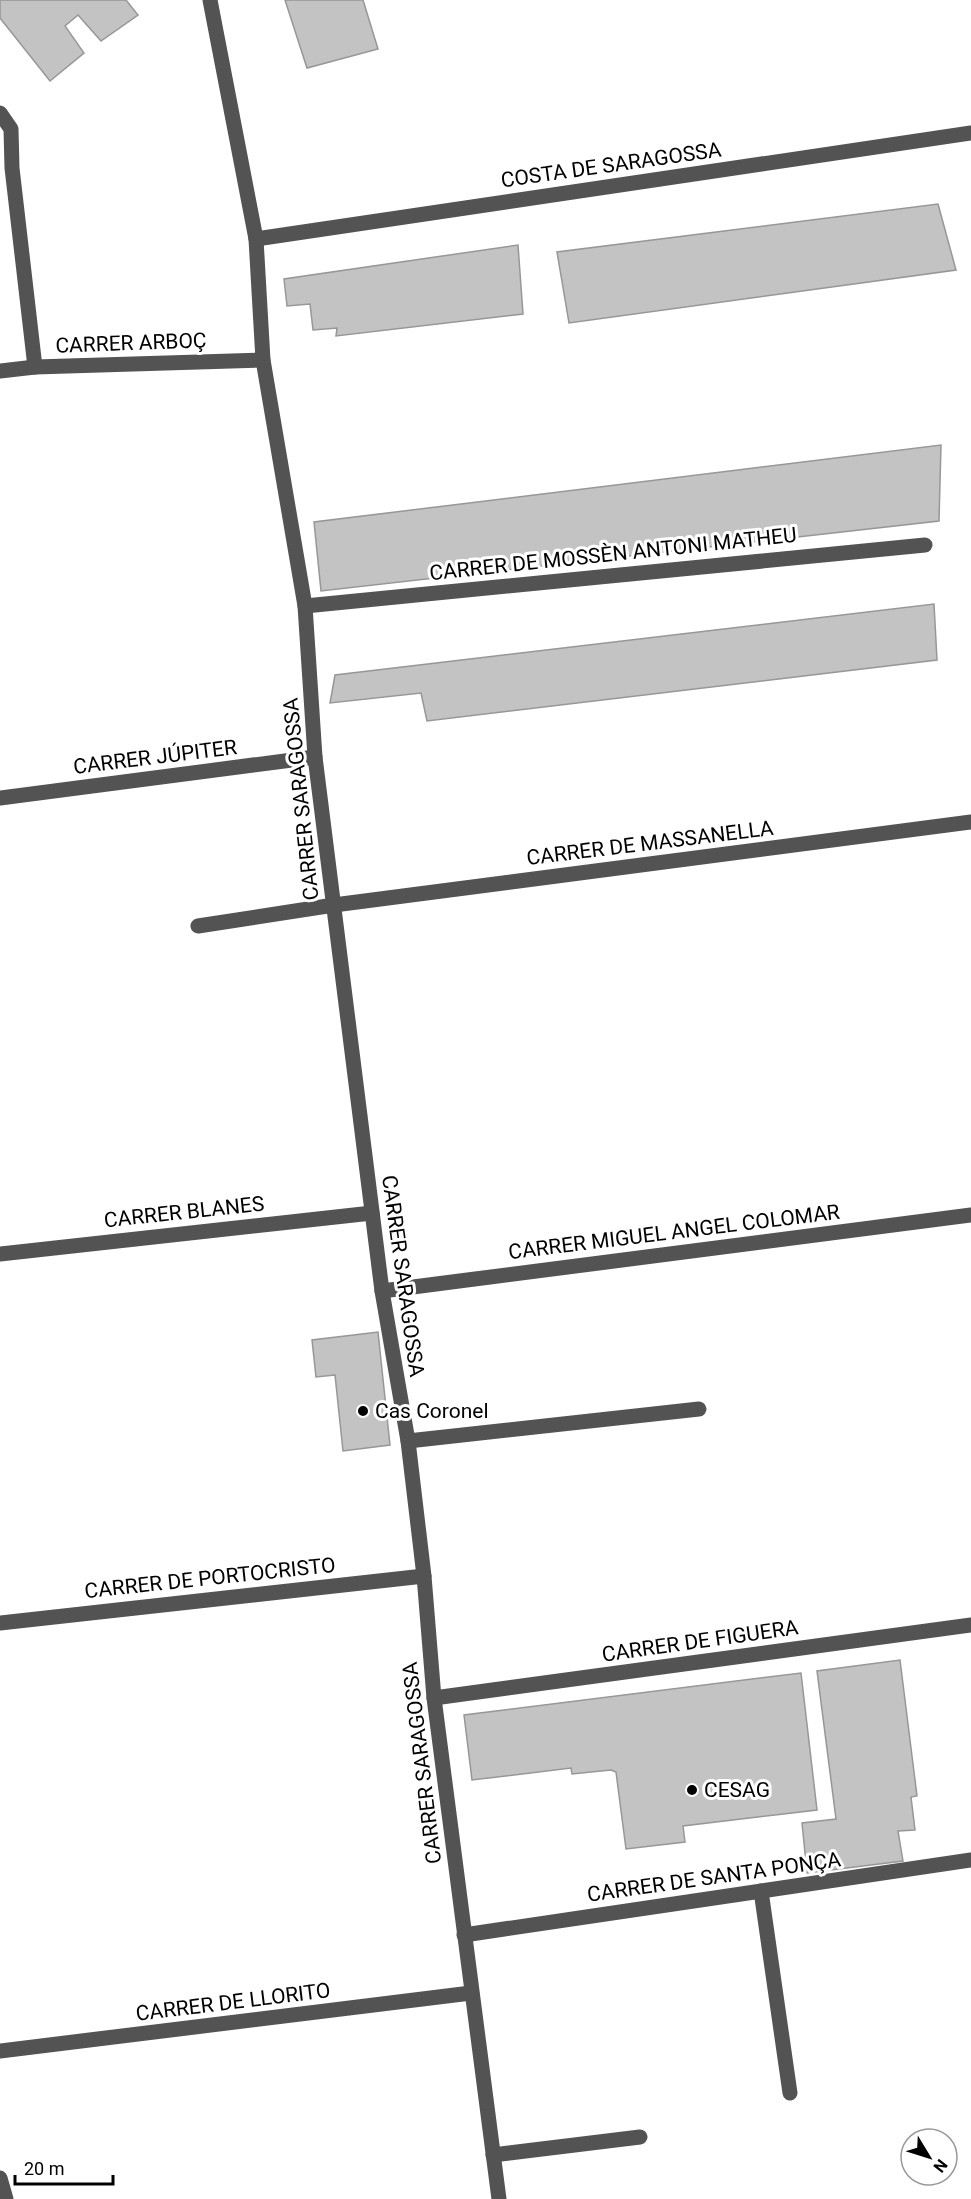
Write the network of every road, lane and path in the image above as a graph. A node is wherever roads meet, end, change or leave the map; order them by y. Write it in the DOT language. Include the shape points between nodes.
graph roads {
  1 [pos="210,0"];
  2 [pos="0,113"];
  3 [pos="971,134"];
  4 [pos="256,239"];
  5 [pos="263,360"];
  6 [pos="35,367"];
  7 [pos="0,371"];
  8 [pos="925,545"];
  9 [pos="305,606"];
  10 [pos="315,758"];
  11 [pos="0,798"];
  12 [pos="971,822"];
  13 [pos="334,904"];
  14 [pos="198,926"];
  15 [pos="372,1213"];
  16 [pos="971,1215"];
  17 [pos="0,1254"];
  18 [pos="382,1291"];
  19 [pos="699,1409"];
  20 [pos="408,1442"];
  21 [pos="424,1576"];
  22 [pos="0,1623"];
  23 [pos="971,1625"];
  24 [pos="434,1698"];
  25 [pos="971,1860"];
  26 [pos="761,1891"];
  27 [pos="464,1935"];
  28 [pos="471,1993"];
  29 [pos="0,2051"];
  30 [pos="790,2092"];
  31 [pos="640,2137"];
  32 [pos="493,2156"];
  33 [pos="0,2178"];
  34 [pos="6,2199"];
  35 [pos="499,2199"];
  1 -- 4 [label="street"];
  2 -- 6 [label="street" via="11,129"];
  3 -- 4 [label="street, COSTA DE SARAGOSSA"];
  4 -- 5 [label="street"];
  5 -- 6 [label="street, CARRER ARBOÇ"];
  5 -- 9 [label="street, CARRER SARAGOSSA"];
  6 -- 7 [label="street, CARRER ARBOÇ"];
  8 -- 9 [label="street, CARRER DE MOSSÈN ANTONI MATHEU"];
  9 -- 10 [label="street, CARRER SARAGOSSA"];
  10 -- 11 [label="street, CARRER JÚPITER"];
  10 -- 13 [label="street, CARRER SARAGOSSA"];
  12 -- 13 [label="street, CARRER DE MASSANELLA"];
  13 -- 14 [label="street, CARRER DE MASSANELLA"];
  13 -- 15 [label="street, CARRER SARAGOSSA"];
  15 -- 17 [label="street, CARRER BLANES"];
  15 -- 18 [label="street, CARRER SARAGOSSA"];
  16 -- 18 [label="street, CARRER MIGUEL ANGEL COLOMAR"];
  18 -- 20 [label="street, CARRER SARAGOSSA"];
  19 -- 20 [label="street"];
  20 -- 21 [label="street, CARRER SARAGOSSA"];
  21 -- 22 [label="street, CARRER DE PORTOCRISTO"];
  21 -- 24 [label="street, CARRER SARAGOSSA"];
  23 -- 24 [label="street, CARRER DE FIGUERA"];
  24 -- 27 [label="street, CARRER SARAGOSSA"];
  25 -- 26 [label="street, CARRER DE SANTA PONÇA"];
  26 -- 27 [label="street, CARRER DE SANTA PONÇA"];
  26 -- 30 [label="street"];
  27 -- 28 [label="street, CARRER SARAGOSSA"];
  28 -- 29 [label="street, CARRER DE LLORITO"];
  28 -- 32 [label="street, CARRER SARAGOSSA"];
  31 -- 32 [label="street"];
  32 -- 35 [label="street, CARRER SARAGOSSA"];
  33 -- 34 [label="street"];
}
